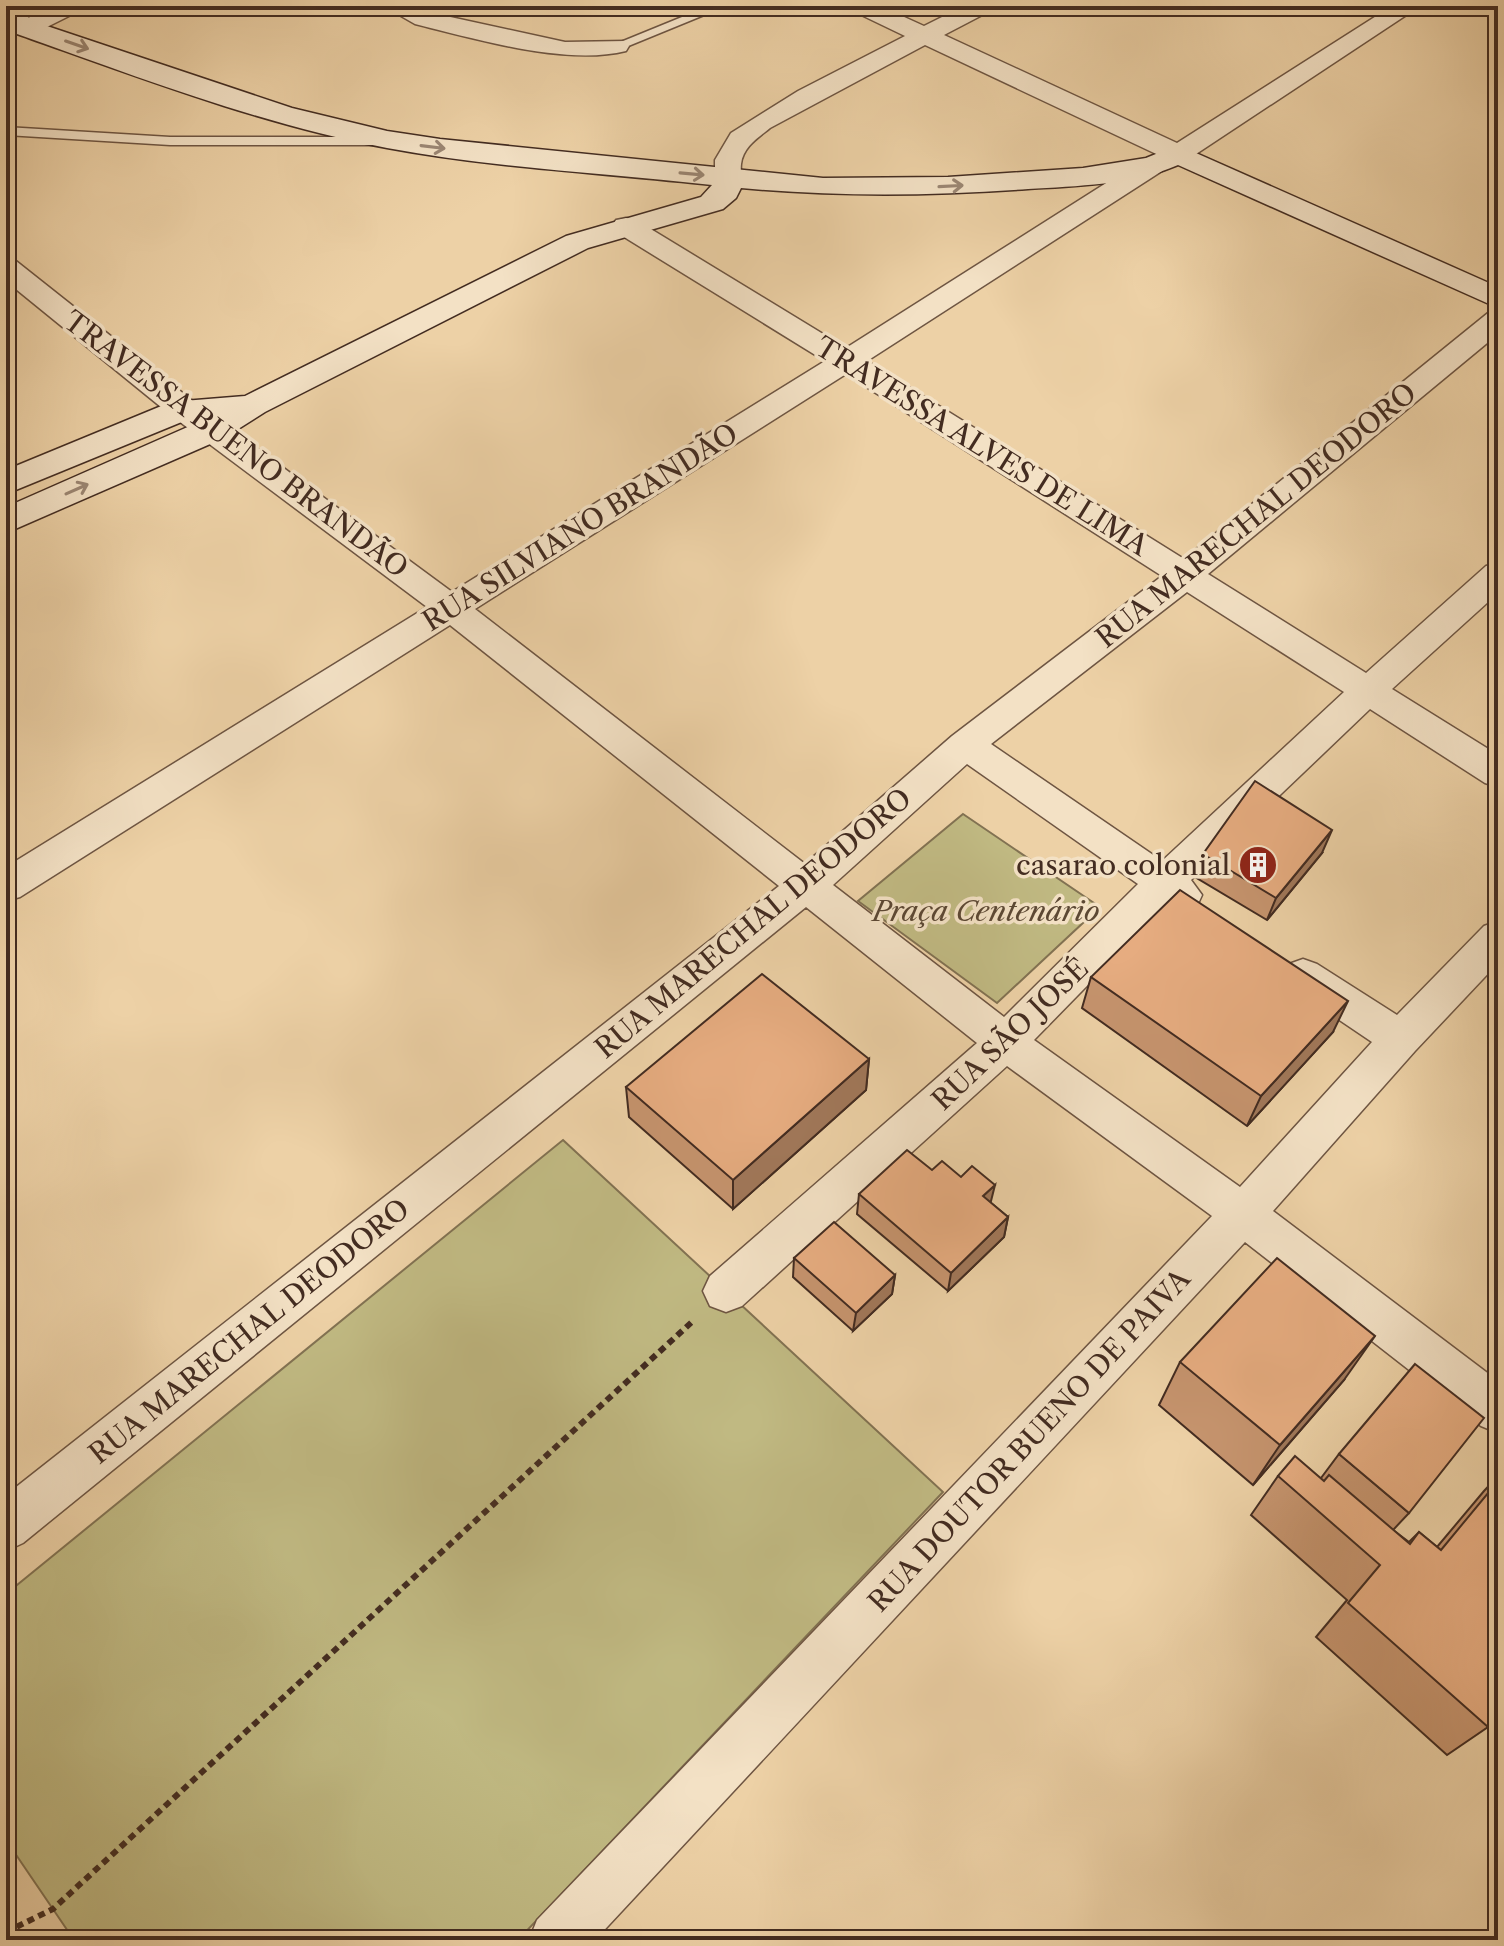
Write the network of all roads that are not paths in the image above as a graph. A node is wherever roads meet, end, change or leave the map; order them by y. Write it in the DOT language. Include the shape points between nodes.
graph roads {
  1 [pos="71,6"];
  2 [pos="410,6"];
  3 [pos="720,6"];
  4 [pos="861,6"];
  5 [pos="982,6"];
  6 [pos="1408,6"];
  7 [pos="13,23"];
  8 [pos="925,36"];
  9 [pos="617,46"];
  10 [pos="6,131"];
  11 [pos="386,141"];
  12 [pos="1166,160"];
  13 [pos="728,177"];
  14 [pos="626,226"];
  15 [pos="6,267"];
  16 [pos="1498,299"];
  17 [pos="1498,319"];
  18 [pos="848,362"];
  19 [pos="253,405"];
  20 [pos="183,409"];
  21 [pos="212,430"];
  22 [pos="6,483"];
  23 [pos="6,521"];
  24 [pos="1498,574"];
  25 [pos="1186,575"];
  26 [pos="450,607"];
  27 [pos="1366,692"];
  28 [pos="965,745"];
  29 [pos="1498,773"];
  30 [pos="1164,882"];
  31 [pos="808,884"];
  32 [pos="6,886"];
  33 [pos="1216,917"];
  34 [pos="1498,937"];
  35 [pos="1269,952"];
  36 [pos="1400,1039"];
  37 [pos="1006,1042"];
  38 [pos="1243,1214"];
  39 [pos="726,1291"];
  40 [pos="1498,1410"];
  41 [pos="6,1526"];
  42 [pos="557,1940"];
  1 -- 7 [label="street"];
  2 -- 9 [label="street" via="409,11 424,19 565,49"];
  3 -- 9 [label="lane"];
  4 -- 8 [label="street"];
  5 -- 8 [label="street"];
  6 -- 12 [label="street, RUA SILVIANO BRANDÃO"];
  7 -- 11 [label="street, one-way" via="225,97"];
  8 -- 12 [label="street"];
  8 -- 13 [label="street" via="761,123 740,139 728,160"];
  10 -- 11 [label="lane" via="170,141"];
  11 -- 13 [label="street, one-way"];
  13 -- 12 [label="street, one-way" via="823,187 948,186 1083,177"];
  12 -- 16 [label="street"];
  12 -- 18 [label="street, RUA SILVIANO BRANDÃO"];
  13 -- 14 [label="street" via="726,192 712,203"];
  14 -- 18 [label="street, TRAVESSA ALVES DE LIMA"];
  14 -- 19 [label="street" via="565,247"];
  15 -- 20 [label="street, TRAVESSA BUENO BRANDÃO"];
  17 -- 25 [label="street, RUA MARECHAL DEODORO"];
  18 -- 25 [label="street, TRAVESSA ALVES DE LIMA"];
  18 -- 26 [label="street, RUA SILVIANO BRANDÃO"];
  19 -- 20 [label="street"];
  19 -- 21 [label="street"];
  20 -- 21 [label="street, TRAVESSA BUENO BRANDÃO"];
  20 -- 22 [label="street"];
  23 -- 21 [label="street, one-way"];
  21 -- 26 [label="street, TRAVESSA BUENO BRANDÃO"];
  24 -- 27 [label="street, RUA SÃO JOSÉ"];
  25 -- 27 [label="street, TRAVESSA ALVES DE LIMA"];
  25 -- 28 [label="street, RUA MARECHAL DEODORO"];
  26 -- 31 [label="street, TRAVESSA BUENO BRANDÃO"];
  26 -- 32 [label="street, RUA SILVIANO BRANDÃO"];
  27 -- 29 [label="street, TRAVESSA ALVES DE LIMA"];
  27 -- 30 [label="street, RUA SÃO JOSÉ"];
  28 -- 30 [label="street"];
  28 -- 31 [label="street, RUA MARECHAL DEODORO"];
  30 -- 33 [label="street"];
  30 -- 37 [label="street, RUA SÃO JOSÉ"];
  31 -- 37 [label="street"];
  31 -- 41 [label="street, RUA MARECHAL DEODORO"];
  34 -- 36 [label="street, RUA DOUTOR BUENO DE PAIVA"];
  35 -- 36 [label="street"];
  36 -- 38 [label="street, RUA DOUTOR BUENO DE PAIVA"];
  37 -- 38 [label="street"];
  37 -- 39 [label="street, RUA SÃO JOSÉ"];
  38 -- 40 [label="street"];
  38 -- 42 [label="street, RUA DOUTOR BUENO DE PAIVA"];
}
